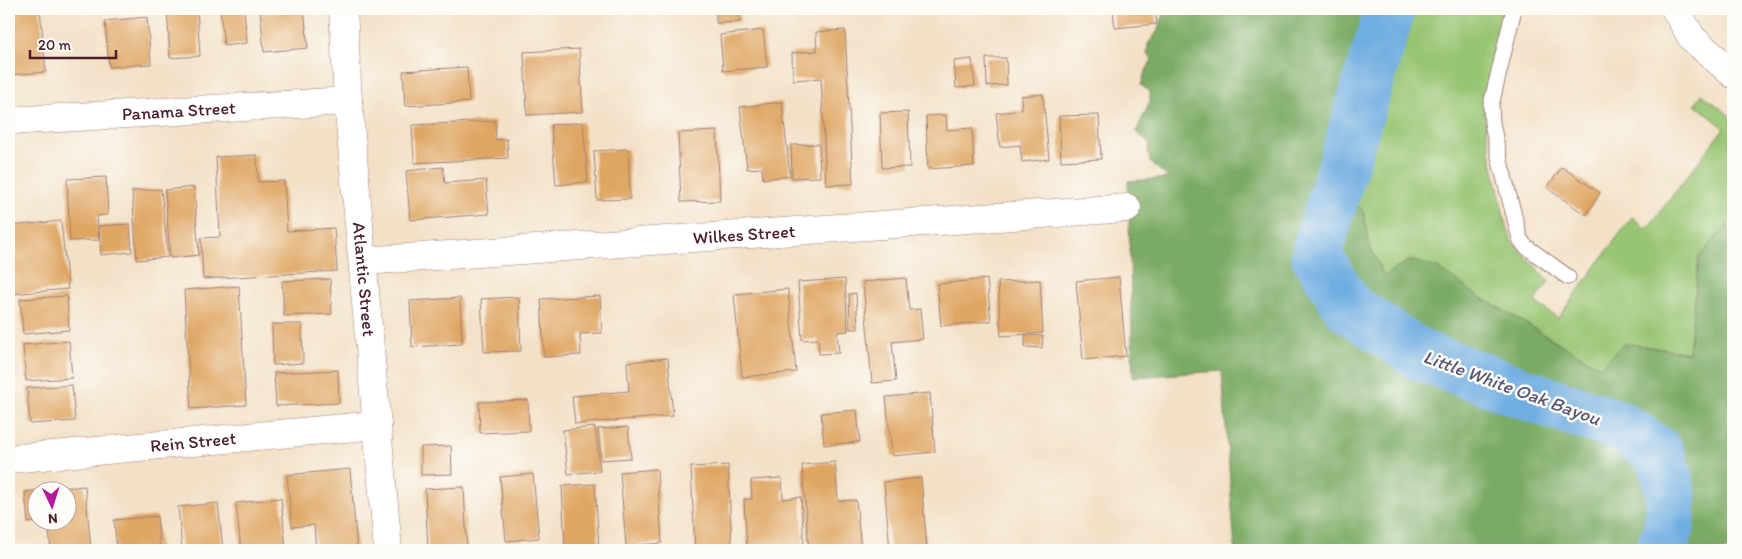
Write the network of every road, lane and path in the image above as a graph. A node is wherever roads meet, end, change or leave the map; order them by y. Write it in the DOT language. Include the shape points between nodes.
graph roads {
  1 [pos="343,9"];
  2 [pos="1514,9"];
  3 [pos="1675,9"];
  4 [pos="1733,74"];
  5 [pos="348,101"];
  6 [pos="9,121"];
  7 [pos="1127,208"];
  8 [pos="363,261"];
  9 [pos="1568,277"];
  10 [pos="377,425"];
  11 [pos="9,460"];
  12 [pos="388,550"];
  1 -- 5 [label="street, Atlantic Street"];
  2 -- 9 [label="lane" via="1490,105 1495,137 1520,238 1525,246"];
  3 -- 4 [label="street" via="1692,38"];
  5 -- 6 [label="street, Panama Street"];
  5 -- 8 [label="street, Atlantic Street"];
  7 -- 8 [label="street, Wilkes Street"];
  8 -- 10 [label="street, Atlantic Street"];
  10 -- 11 [label="street, Rein Street"];
  10 -- 12 [label="street, Atlantic Street"];
}
